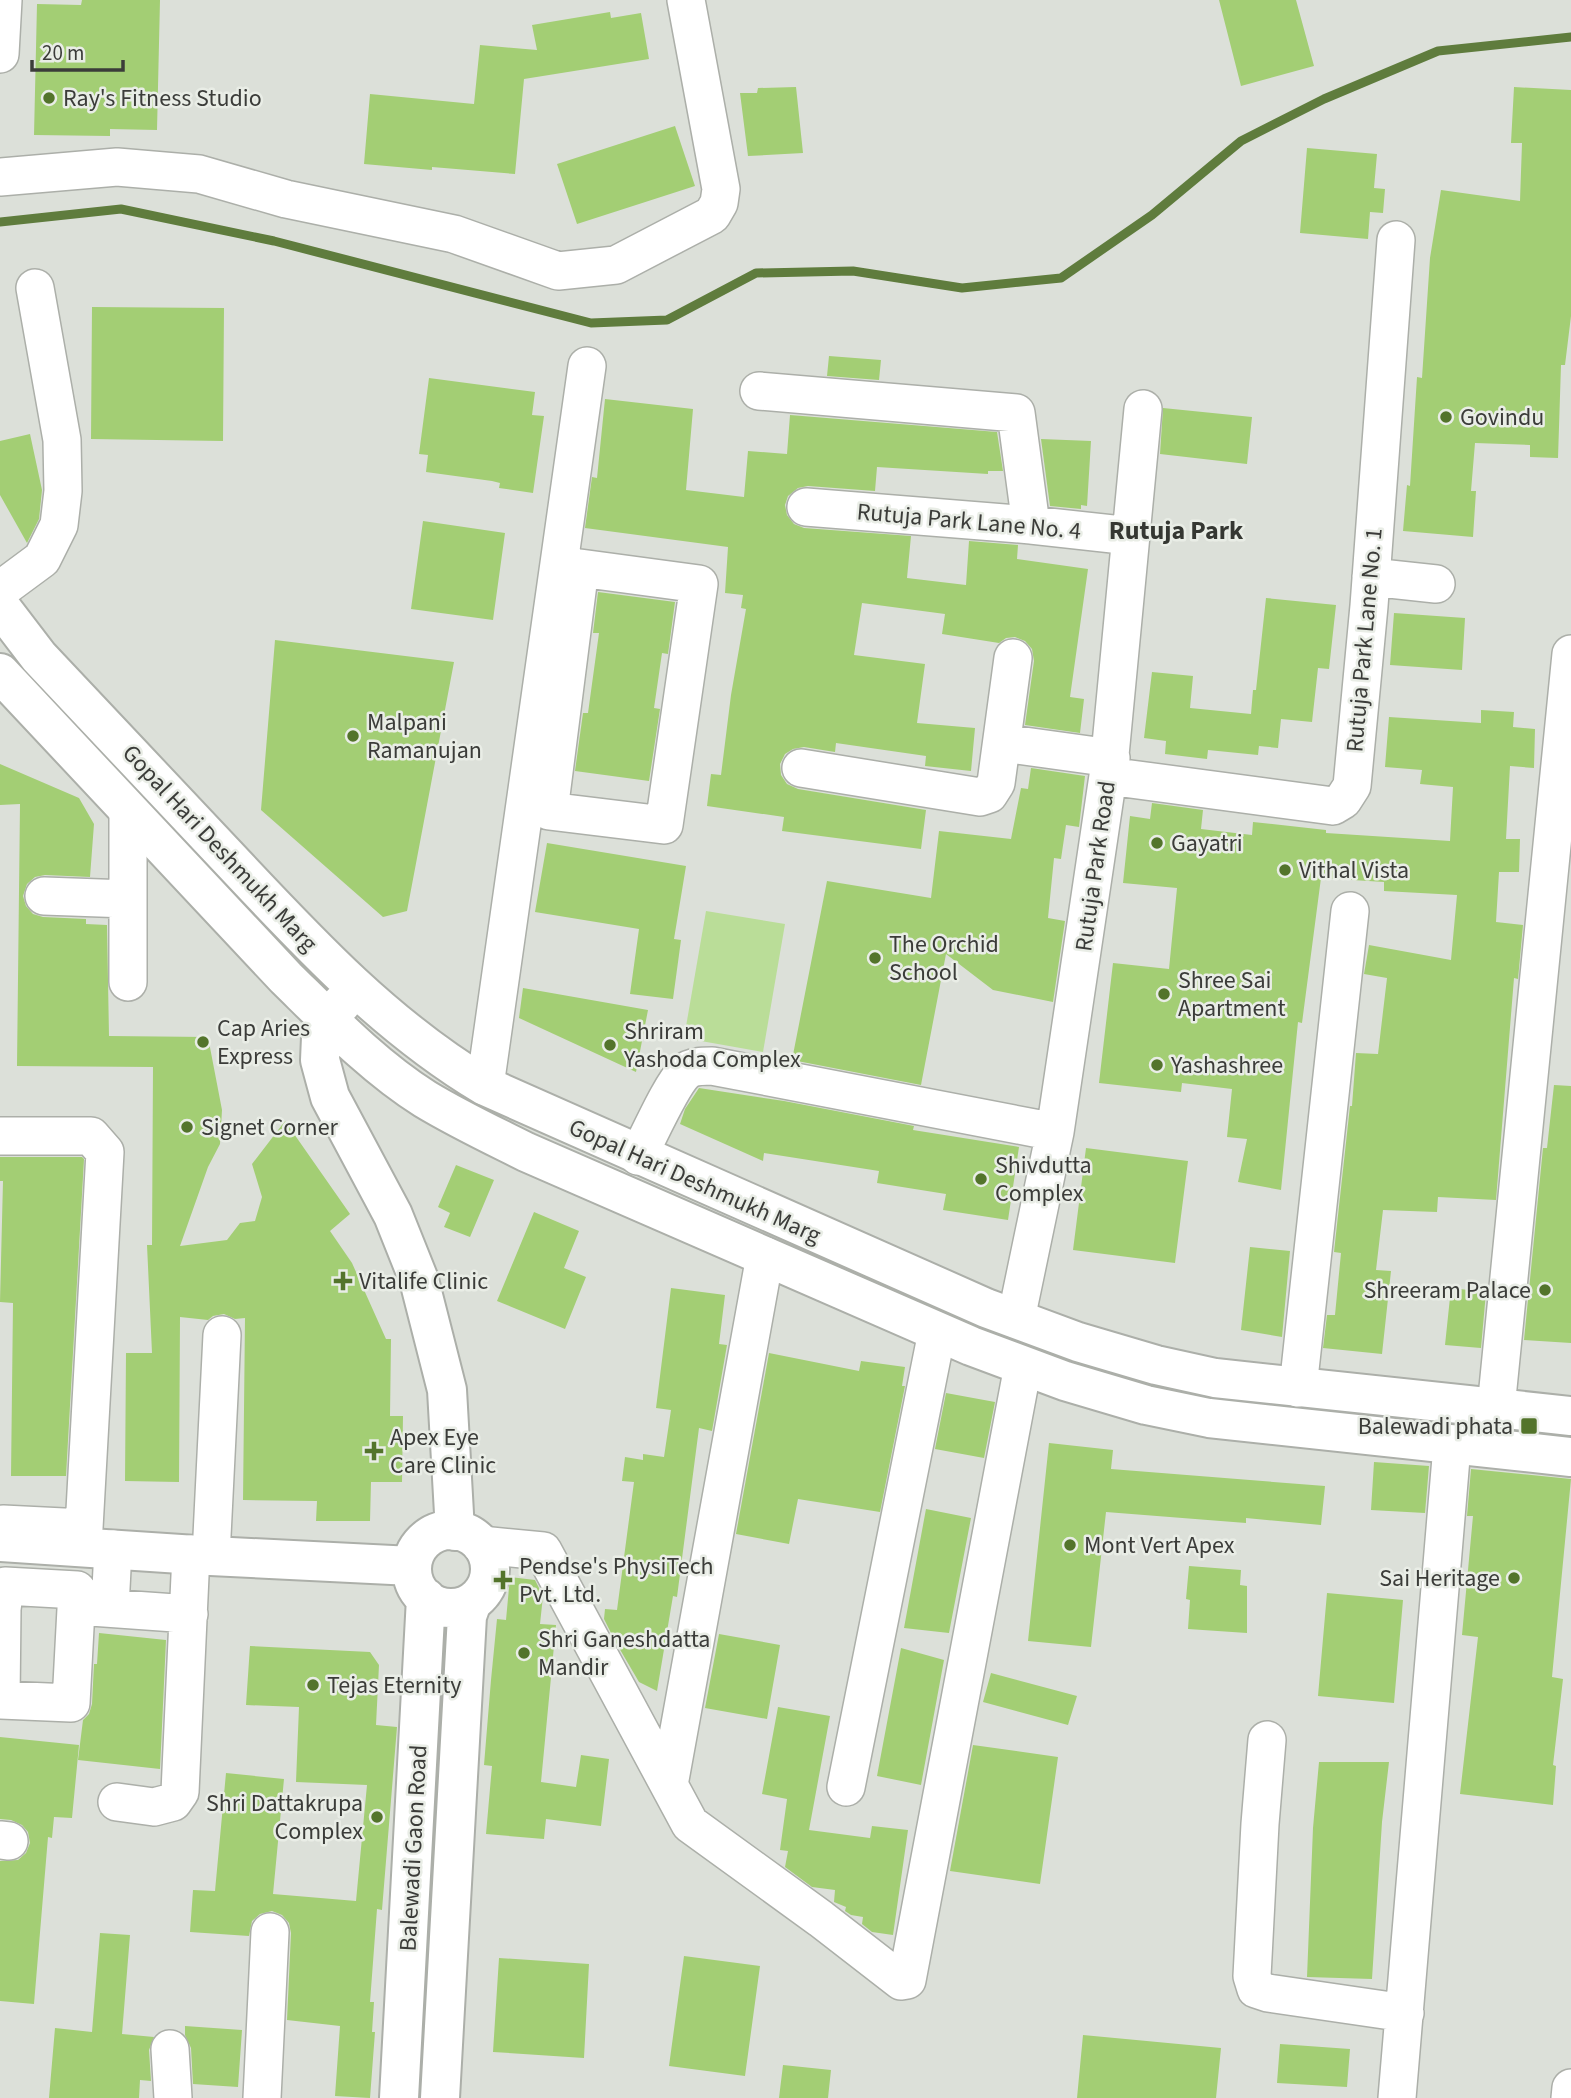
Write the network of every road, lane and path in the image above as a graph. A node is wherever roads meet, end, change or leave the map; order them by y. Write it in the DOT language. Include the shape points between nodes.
graph roads {
  1 [pos="3,0"];
  2 [pos="686,0"];
  3 [pos="0,54"];
  4 [pos="0,177"];
  5 [pos="1396,240"];
  6 [pos="35,288"];
  7 [pos="587,366"];
  8 [pos="758,391"];
  9 [pos="1143,409"];
  10 [pos="806,507"];
  11 [pos="1031,525"];
  12 [pos="1131,537"];
  13 [pos="1371,577"];
  14 [pos="1436,584"];
  15 [pos="0,590"];
  16 [pos="0,606"];
  17 [pos="1571,654"];
  18 [pos="1013,658"];
  19 [pos="0,673"];
  20 [pos="550,708"];
  21 [pos="1002,743"];
  22 [pos="1110,767"];
  23 [pos="801,768"];
  24 [pos="128,811"];
  25 [pos="44,896"];
  26 [pos="128,899"];
  27 [pos="1350,911"];
  28 [pos="128,982"];
  29 [pos="355,988"];
  30 [pos="327,1019"];
  31 [pos="427,1048"];
  32 [pos="485,1086"];
  33 [pos="409,1087"];
  34 [pos="1055,1132"];
  35 [pos="0,1136"];
  36 [pos="638,1156"];
  37 [pos="765,1256"];
  38 [pos="1016,1319"];
  39 [pos="937,1332"];
  40 [pos="222,1335"];
  41 [pos="1023,1366"];
  42 [pos="1298,1388"];
  43 [pos="1496,1408"];
  44 [pos="1571,1416"];
  45 [pos="1452,1446"];
  46 [pos="1571,1457"];
  47 [pos="0,1524"];
  48 [pos="468,1538"];
  49 [pos="0,1542"];
  50 [pos="113,1549"];
  51 [pos="201,1555"];
  52 [pos="419,1582"];
  53 [pos="471,1602"];
  54 [pos="94,1607"];
  55 [pos="1,1609"];
  56 [pos="189,1614"];
  57 [pos="1267,1740"];
  58 [pos="669,1785"];
  59 [pos="846,1787"];
  60 [pos="117,1802"];
  61 [pos="270,1931"];
  62 [pos="1405,2013"];
  63 [pos="170,2049"];
  64 [pos="1571,2088"];
  65 [pos="173,2098"];
  66 [pos="262,2098"];
  67 [pos="398,2098"];
  68 [pos="440,2098"];
  69 [pos="1397,2098"];
  70 [pos="1570,2098"];
  1 -- 3 [label="street"];
  2 -- 4 [label="street" via="721,189 719,203 712,215 616,265 558,271 454,234 286,199 199,174 117,167"];
  5 -- 13 [label="street, Rutuja Park Lane No. 1"];
  6 -- 15 [label="street" via="62,440 63,491 59,525 42,559"];
  7 -- 20 [label="street"];
  8 -- 11 [label="street" via="1016,413"];
  9 -- 12 [label="street, Rutuja Park Road"];
  10 -- 11 [label="street, Rutuja Park Lane No. 4"];
  11 -- 12 [label="street, Rutuja Park Lane No. 4"];
  12 -- 22 [label="street, Rutuja Park Road"];
  13 -- 14 [label="street"];
  13 -- 22 [label="street, Rutuja Park Lane No. 1" via="1352,786 1343,800 1333,806"];
  16 -- 29 [label="main road, Gopal Hari Deshmukh Marg" via="40,657"];
  17 -- 43 [label="street"];
  18 -- 21 [label="street"];
  19 -- 24 [label="main road, Gopal Hari Deshmukh Marg"];
  20 -- 20 [label="street" via="580,568 699,584 664,825 549,811"];
  20 -- 32 [label="street"];
  21 -- 22 [label="street, Rutuja Park Lane No. 1"];
  21 -- 23 [label="street" via="996,783 989,794 980,797"];
  22 -- 34 [label="street, Rutuja Park Road"];
  24 -- 26 [label="street"];
  24 -- 30 [label="main road, Gopal Hari Deshmukh Marg"];
  25 -- 26 [label="street"];
  26 -- 28 [label="street"];
  27 -- 42 [label="street"];
  29 -- 30 [label="main road"];
  29 -- 31 [label="main road, Gopal Hari Deshmukh Marg"];
  30 -- 33 [label="main road, Gopal Hari Deshmukh Marg"];
  30 -- 48 [label="main road" via="320,1060 330,1097 393,1215 419,1280 447,1391"];
  31 -- 32 [label="main road, Gopal Hari Deshmukh Marg"];
  31 -- 33 [label="main road"];
  32 -- 36 [label="main road, Gopal Hari Deshmukh Marg"];
  33 -- 37 [label="main road, Gopal Hari Deshmukh Marg" via="526,1152"];
  34 -- 36 [label="street" via="699,1066 687,1070 676,1084"];
  34 -- 38 [label="street, Rutuja Park Road"];
  35 -- 47 [label="street" via="91,1136 105,1152 84,1528"];
  36 -- 38 [label="main road, Gopal Hari Deshmukh Marg"];
  37 -- 39 [label="main road, Gopal Hari Deshmukh Marg"];
  37 -- 58 [label="street"];
  38 -- 42 [label="main road, Gopal Hari Deshmukh Marg" via="1156,1365"];
  39 -- 41 [label="main road, Gopal Hari Deshmukh Marg"];
  39 -- 59 [label="street"];
  40 -- 51 [label="street"];
  41 -- 45 [label="main road, Gopal Hari Deshmukh Marg" via="1146,1405 1209,1418"];
  41 -- 58 [label="street" via="908,1980 901,1980 821,1919 686,1837"];
  42 -- 43 [label="main road, Gopal Hari Deshmukh Marg"];
  43 -- 44 [label="main road, Gopal Hari Deshmukh Marg"];
  45 -- 46 [label="main road, Gopal Hari Deshmukh Marg"];
  45 -- 62 [label="street"];
  48 -- 52 [label="main road" via="440,1532 425,1540 416,1551"];
  48 -- 53 [label="main road" via="488,1558 490,1573 485,1588"];
  48 -- 58 [label="street" via="542,1550"];
  49 -- 50 [label="main road"];
  50 -- 51 [label="main road"];
  50 -- 54 [label="street"];
  51 -- 52 [label="main road"];
  51 -- 56 [label="street"];
  52 -- 53 [label="main road" via="433,1604 447,1608"];
  52 -- 67 [label="main road, Balewadi Gaon Road"];
  53 -- 68 [label="main road, Balewadi Gaon Road"];
  54 -- 55 [label="street" via="77,1590 5,1586"];
  54 -- 55 [label="street" via="71,1703 1,1700"];
  54 -- 56 [label="street"];
  56 -- 60 [label="street" via="180,1792 173,1802 154,1807"];
  57 -- 62 [label="street" via="1252,1976 1256,1989"];
  61 -- 66 [label="street"];
  62 -- 69 [label="street"];
  63 -- 65 [label="street"];
  64 -- 70 [label="street"];
}
